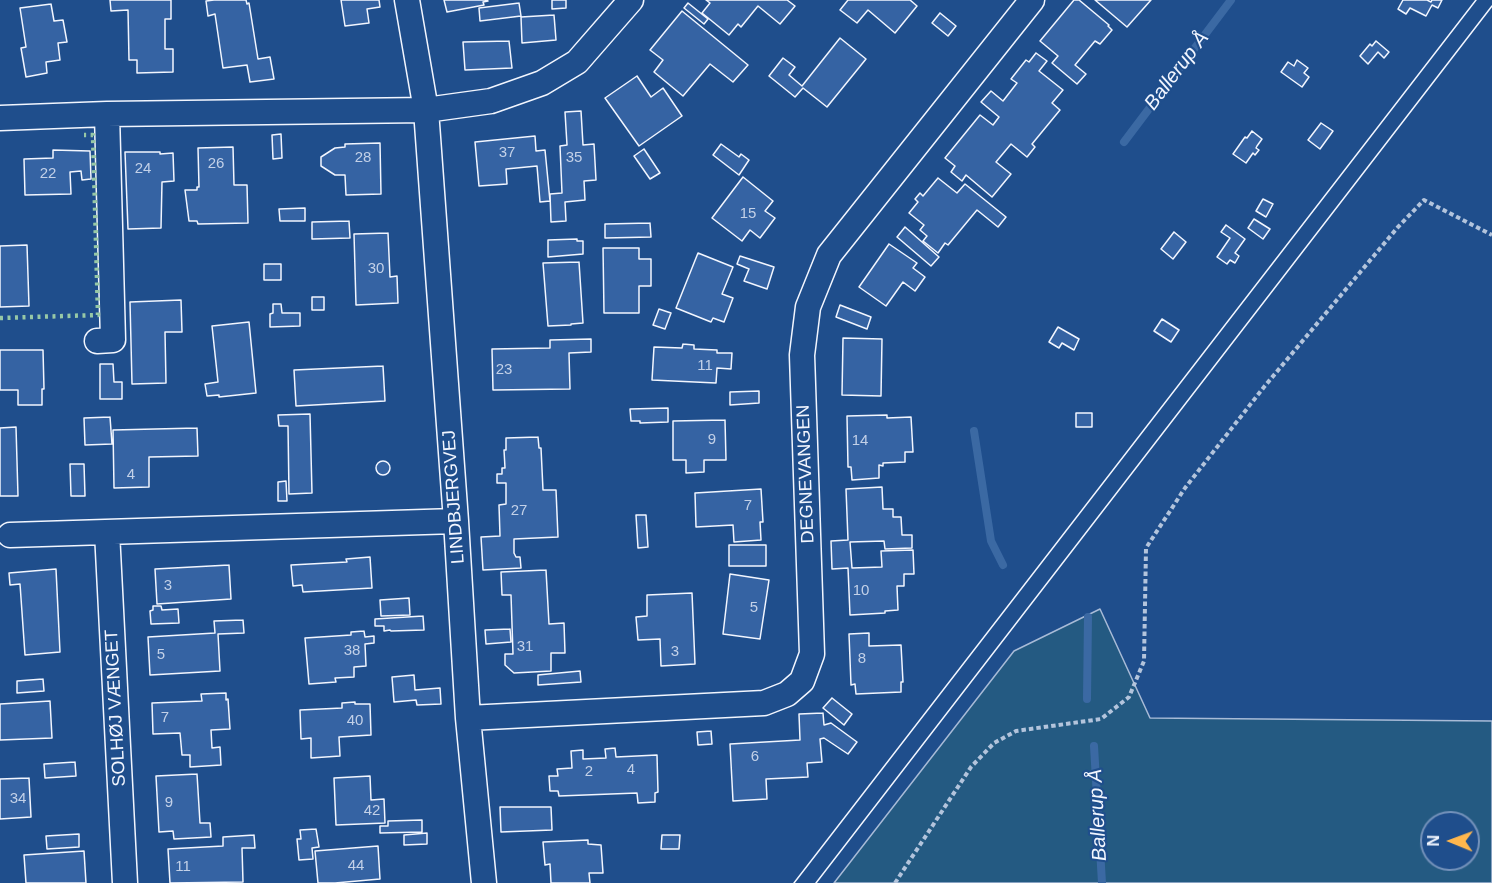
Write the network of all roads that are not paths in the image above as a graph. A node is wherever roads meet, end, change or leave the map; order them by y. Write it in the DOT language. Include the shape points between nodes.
graph roads {
  1 [pos="407,0"];
  2 [pos="631,0"];
  3 [pos="1032,0"];
  4 [pos="426,110"];
  5 [pos="106,114"];
  6 [pos="0,118"];
  7 [pos="97,341"];
  8 [pos="456,521"];
  9 [pos="107,532"];
  10 [pos="10,535"];
  11 [pos="468,718"];
  12 [pos="125,883"];
  13 [pos="484,883"];
  1 -- 4 [label="street, LINDBJERGVEJ"];
  2 -- 4 [label="street" via="577,62 542,83 491,101"];
  3 -- 11 [label="street, DEGNEVANGEN" via="829,255 808,307 802,355 812,654 802,681 787,694 764,703"];
  4 -- 5 [label="street"];
  4 -- 8 [label="street, LINDBJERGVEJ"];
  5 -- 6 [label="street"];
  5 -- 7 [label="street" via="113,340"];
  8 -- 9 [label="street"];
  8 -- 11 [label="street, LINDBJERGVEJ"];
  9 -- 10 [label="street"];
  9 -- 12 [label="street, SOLHØJ VÆNGET"];
  11 -- 13 [label="street, LINDBJERGVEJ"];
}
